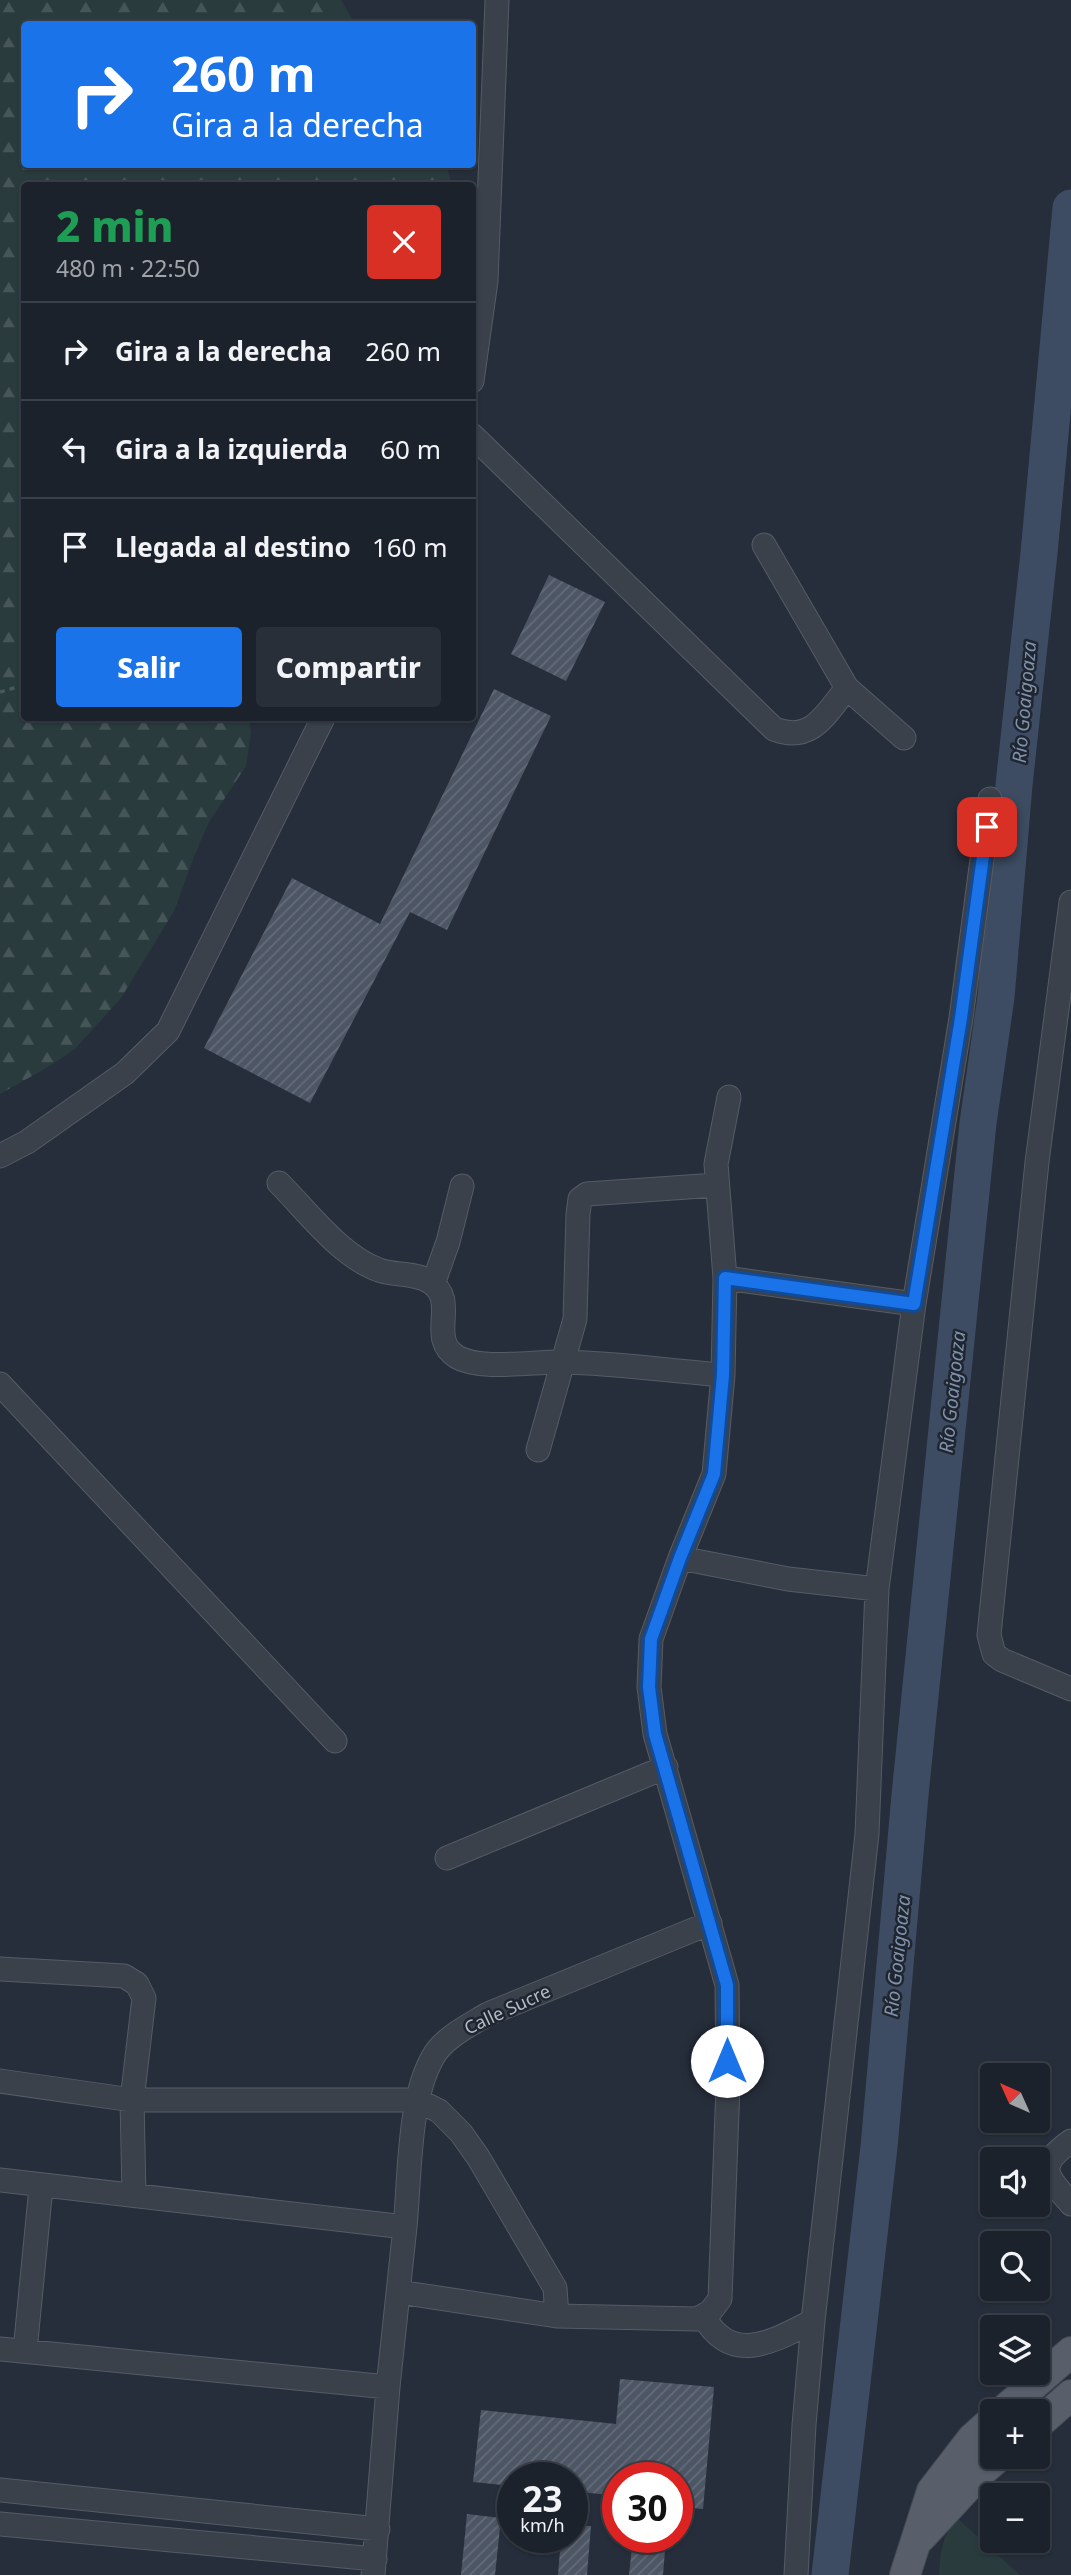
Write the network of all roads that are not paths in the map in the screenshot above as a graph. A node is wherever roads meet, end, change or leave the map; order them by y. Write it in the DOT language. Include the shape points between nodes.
graph roads {
  1 [pos="497,0"];
  2 [pos="476,352"];
  3 [pos="476,439"];
  4 [pos="764,545"];
  5 [pos="847,688"];
  6 [pos="322,721"];
  7 [pos="904,738"];
  8 [pos="990,799"];
  9 [pos="1071,902"];
  10 [pos="1071,915"];
  11 [pos="729,1097"];
  12 [pos="0,1156"];
  13 [pos="279,1183"];
  14 [pos="716,1185"];
  15 [pos="462,1186"];
  16 [pos="725,1278"];
  17 [pos="433,1284"];
  18 [pos="914,1304"];
  19 [pos="565,1362"];
  20 [pos="723,1375"];
  21 [pos="0,1384"];
  22 [pos="538,1450"];
  23 [pos="680,1558"];
  24 [pos="877,1589"];
  25 [pos="1071,1689"];
  26 [pos="335,1741"];
  27 [pos="666,1767"];
  28 [pos="447,1858"];
  29 [pos="710,1923"];
  30 [pos="0,1969"];
  31 [pos="0,2081"];
  32 [pos="132,2100"];
  33 [pos="417,2100"];
  34 [pos="1071,2141"];
  35 [pos="0,2180"];
  36 [pos="41,2187"];
  37 [pos="134,2194"];
  38 [pos="1071,2204"];
  39 [pos="405,2227"];
  40 [pos="399,2292"];
  41 [pos="557,2316"];
  42 [pos="704,2317"];
  43 [pos="813,2321"];
  44 [pos="0,2349"];
  45 [pos="25,2351"];
  46 [pos="1071,2352"];
  47 [pos="387,2387"];
  48 [pos="1071,2395"];
  49 [pos="1017,2399"];
  50 [pos="1050,2413"];
  51 [pos="980,2432"];
  52 [pos="984,2469"];
  53 [pos="0,2490"];
  54 [pos="0,2524"];
  55 [pos="378,2529"];
  56 [pos="914,2545"];
  57 [pos="374,2567"];
  58 [pos="796,2575"];
  59 [pos="905,2575"];
  1 -- 2 [label="street" via="486,281"];
  3 -- 5 [label="street" via="774,729 787,734 810,730"];
  4 -- 5 [label="street"];
  5 -- 7 [label="street"];
  6 -- 12 [label="street" via="168,1031 125,1073"];
  8 -- 18 [label="street" via="961,1018"];
  9 -- 10 [label="street"];
  10 -- 25 [label="street" via="1037,1162 989,1635 994,1654 1002,1660"];
  11 -- 14 [label="street"];
  13 -- 17 [label="street" via="361,1262 381,1272 403,1273"];
  14 -- 16 [label="street"];
  14 -- 19 [label="street" via="587,1194 580,1199 575,1319"];
  15 -- 17 [label="street"];
  16 -- 18 [label="street"];
  16 -- 20 [label="street"];
  17 -- 19 [label="street" via="443,1303 442,1339 459,1358 485,1363"];
  18 -- 24 [label="street"];
  19 -- 20 [label="street"];
  19 -- 22 [label="street"];
  20 -- 23 [label="street" via="714,1474"];
  21 -- 26 [label="street"];
  23 -- 24 [label="street" via="788,1579"];
  23 -- 27 [label="street" via="651,1639 649,1687 655,1734"];
  24 -- 43 [label="street" via="867,1834"];
  27 -- 28 [label="street"];
  27 -- 29 [label="street"];
  29 -- 33 [label="street, Calle Sucre" via="478,2020 433,2055"];
  29 -- 42 [label="street" via="727,1985 728,2086 720,2299"];
  30 -- 32 [label="street" via="124,1976 137,1984 144,1998"];
  31 -- 32 [label="street"];
  32 -- 33 [label="street"];
  32 -- 37 [label="street"];
  33 -- 39 [label="street, Calle Sucre"];
  33 -- 41 [label="street" via="439,2111 478,2157 555,2288"];
  34 -- 38 [label="street" via="1054,2154 1047,2169"];
  35 -- 36 [label="street"];
  36 -- 37 [label="street"];
  36 -- 45 [label="street"];
  37 -- 39 [label="street"];
  39 -- 40 [label="street, Calle Sucre"];
  40 -- 41 [label="street"];
  40 -- 47 [label="street, Calle Sucre"];
  41 -- 42 [label="street"];
  42 -- 43 [label="street" via="725,2341 750,2346"];
  43 -- 58 [label="street"];
  44 -- 45 [label="street"];
  45 -- 47 [label="street"];
  46 -- 49 [label="main road"];
  47 -- 55 [label="street, Calle Sucre"];
  48 -- 50 [label="main road"];
  51 -- 56 [label="main road" via="932,2491"];
  52 -- 56 [label="main road"];
  53 -- 55 [label="street"];
  54 -- 57 [label="street"];
  55 -- 57 [label="street, Calle Sucre"];
  56 -- 59 [label="main road"];
}
